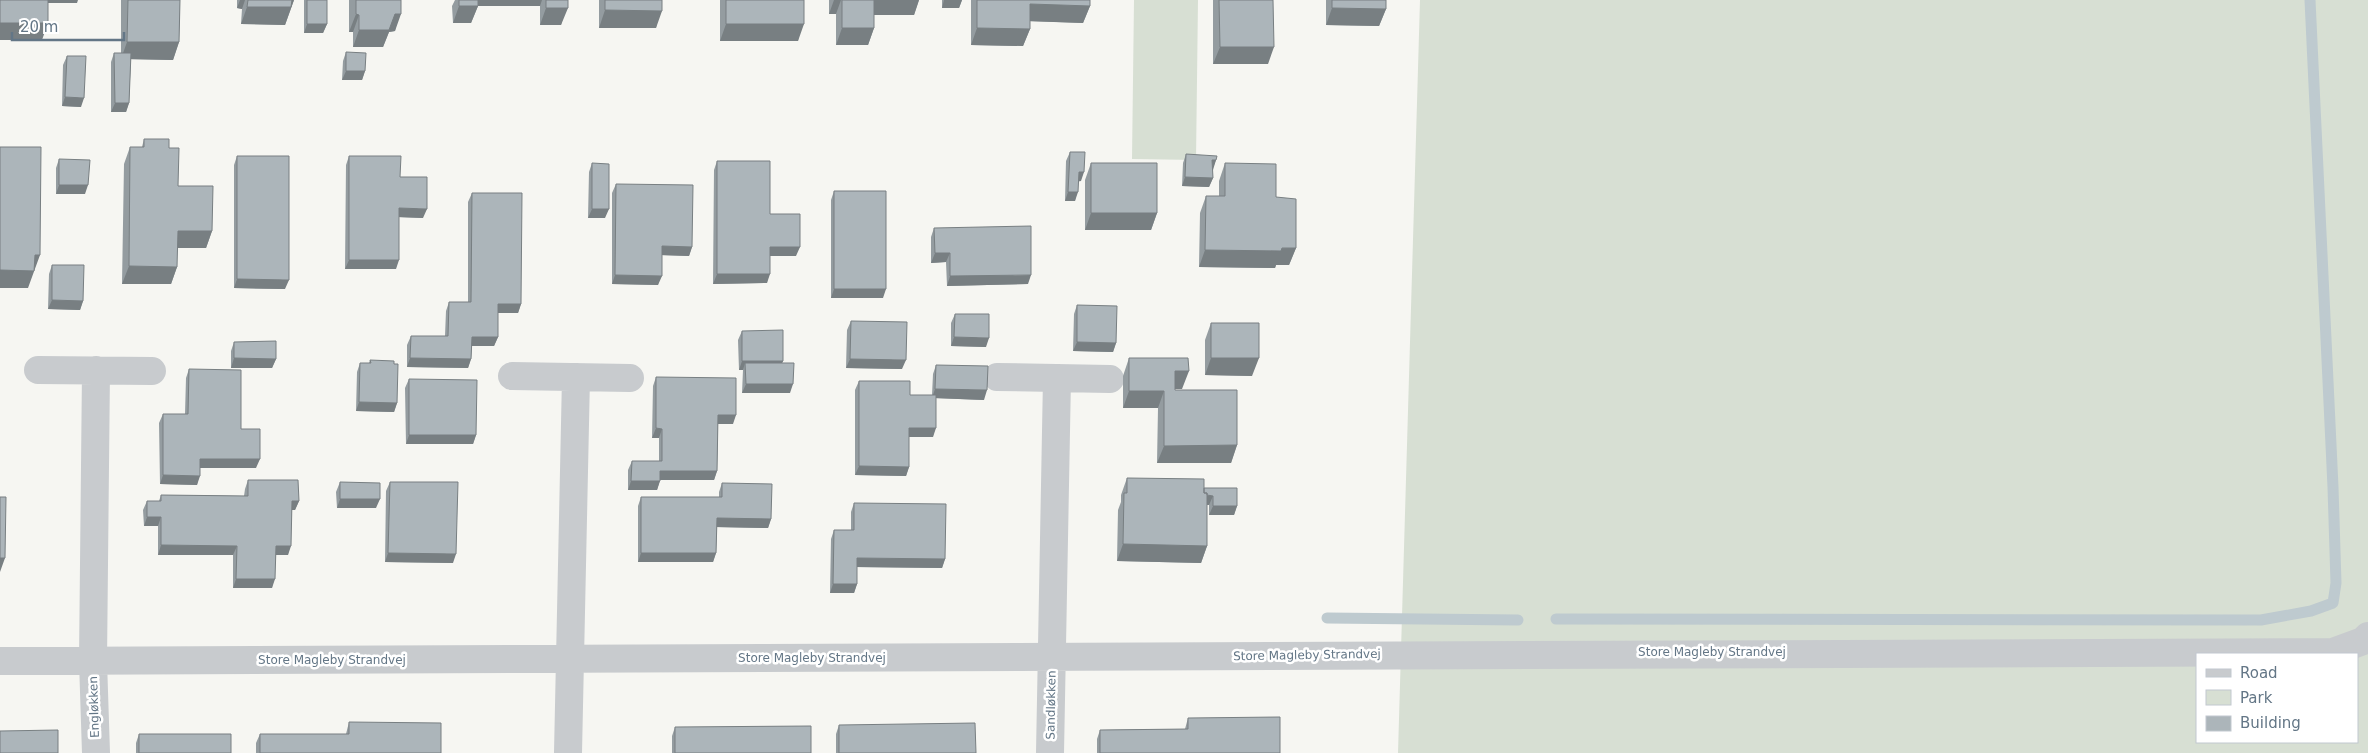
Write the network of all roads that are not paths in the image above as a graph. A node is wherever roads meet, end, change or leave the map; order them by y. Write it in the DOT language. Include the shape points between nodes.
graph roads {
  1 [pos="38,370"];
  2 [pos="96,370"];
  3 [pos="152,371"];
  4 [pos="512,376"];
  5 [pos="576,377"];
  6 [pos="998,377"];
  7 [pos="630,378"];
  8 [pos="1057,378"];
  9 [pos="1110,379"];
  10 [pos="2368,636"];
  11 [pos="1052,658"];
  12 [pos="572,659"];
  13 [pos="0,661"];
  14 [pos="93,661"];
  15 [pos="96,753"];
  16 [pos="568,753"];
  17 [pos="1050,753"];
  1 -- 2 [label="street"];
  2 -- 3 [label="street"];
  2 -- 14 [label="street"];
  4 -- 5 [label="street"];
  5 -- 7 [label="street"];
  5 -- 12 [label="street"];
  6 -- 8 [label="street"];
  8 -- 9 [label="street"];
  8 -- 11 [label="street"];
  10 -- 11 [label="street, Store Magleby Strandvej" via="2334,652 1660,652"];
  11 -- 12 [label="street, Store Magleby Strandvej"];
  11 -- 17 [label="street, Sandløkken"];
  12 -- 14 [label="street, Store Magleby Strandvej"];
  12 -- 16 [label="street"];
  13 -- 14 [label="street, Store Magleby Strandvej"];
  14 -- 15 [label="street, Engløkken"];
}
